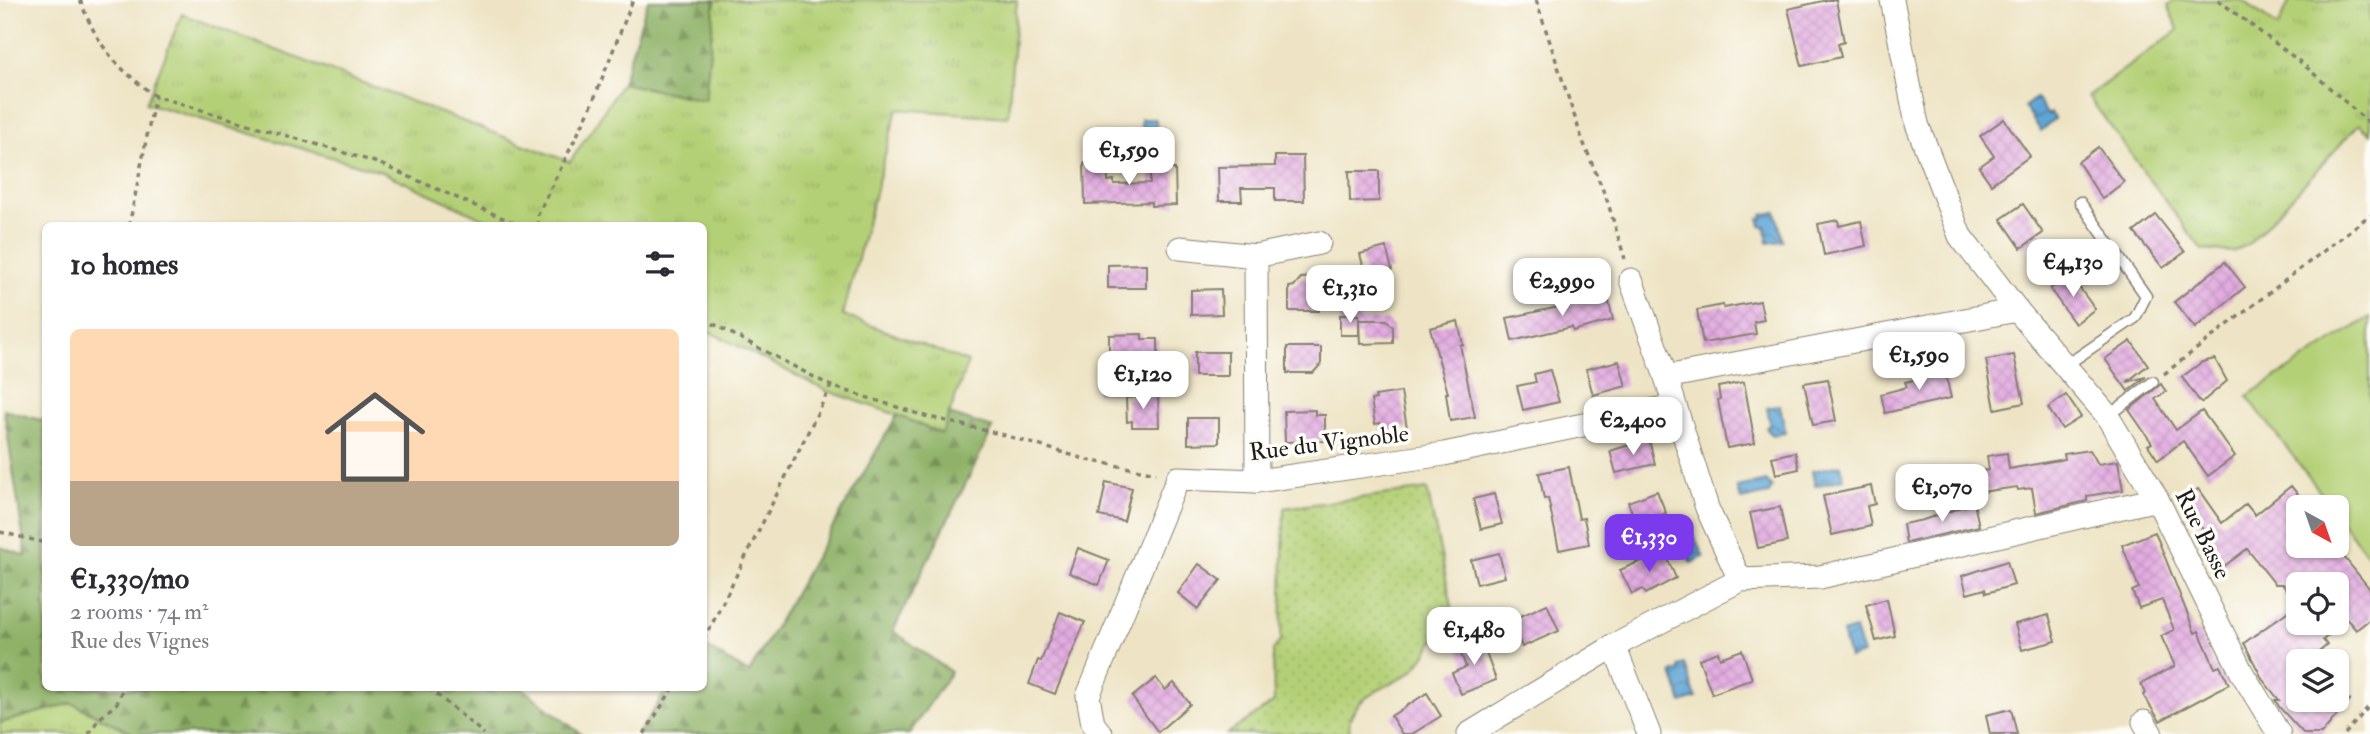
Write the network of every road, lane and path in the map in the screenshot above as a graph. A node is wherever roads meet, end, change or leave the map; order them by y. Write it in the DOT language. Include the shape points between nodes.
graph roads {
  1 [pos="80,0"];
  2 [pos="633,0"];
  3 [pos="1535,0"];
  4 [pos="1892,0"];
  5 [pos="2218,0"];
  6 [pos="155,96"];
  7 [pos="2370,124"];
  8 [pos="2080,202"];
  9 [pos="2370,215"];
  10 [pos="131,222"];
  11 [pos="512,222"];
  12 [pos="538,222"];
  13 [pos="1319,243"];
  14 [pos="1180,248"];
  15 [pos="1256,256"];
  16 [pos="1631,280"];
  17 [pos="2017,310"];
  18 [pos="707,321"];
  19 [pos="2065,366"];
  20 [pos="1666,377"];
  21 [pos="2153,382"];
  22 [pos="831,386"];
  23 [pos="1674,406"];
  24 [pos="2107,417"];
  25 [pos="1178,478"];
  26 [pos="1257,481"];
  27 [pos="2157,499"];
  28 [pos="0,532"];
  29 [pos="42,542"];
  30 [pos="1740,580"];
  31 [pos="707,634"];
  32 [pos="1614,646"];
  33 [pos="121,691"];
  34 [pos="433,691"];
  35 [pos="671,691"];
  36 [pos="2370,705"];
  37 [pos="89,734"];
  38 [pos="484,734"];
  39 [pos="644,734"];
  40 [pos="1101,734"];
  41 [pos="1469,734"];
  42 [pos="1649,734"];
  43 [pos="2280,734"];
  44 [pos="2345,734"];
  1 -- 6 [label="path" via="90,27 124,73"];
  2 -- 12 [label="path"];
  3 -- 16 [label="path"];
  4 -- 17 [label="street, Rue Basse" via="1917,124 1960,236"];
  5 -- 7 [label="path" via="2304,64"];
  6 -- 10 [label="path"];
  6 -- 11 [label="path" via="378,163"];
  8 -- 19 [label="lane" via="2146,296 2136,318"];
  9 -- 21 [label="path"];
  13 -- 15 [label="street"];
  14 -- 15 [label="street"];
  15 -- 26 [label="street"];
  16 -- 20 [label="street"];
  17 -- 19 [label="street, Rue Basse"];
  17 -- 20 [label="street"];
  18 -- 22 [label="path"];
  19 -- 24 [label="street, Rue Basse"];
  20 -- 23 [label="street"];
  21 -- 24 [label="lane"];
  22 -- 25 [label="path" via="1088,460"];
  22 -- 31 [label="path"];
  23 -- 26 [label="street, Rue du Vignoble" via="1444,454"];
  23 -- 30 [label="street" via="1707,508"];
  24 -- 27 [label="street, Rue Basse"];
  25 -- 26 [label="street, Rue du Vignoble"];
  25 -- 40 [label="street" via="1088,696 1093,724"];
  27 -- 30 [label="street" via="1820,577"];
  27 -- 43 [label="street, Rue Basse" via="2242,673"];
  28 -- 29 [label="path"];
  30 -- 32 [label="street"];
  32 -- 41 [label="street"];
  32 -- 42 [label="street"];
  33 -- 37 [label="path" via="117,704"];
  34 -- 38 [label="path"];
  35 -- 39 [label="path"];
  36 -- 44 [label="path"];
}
